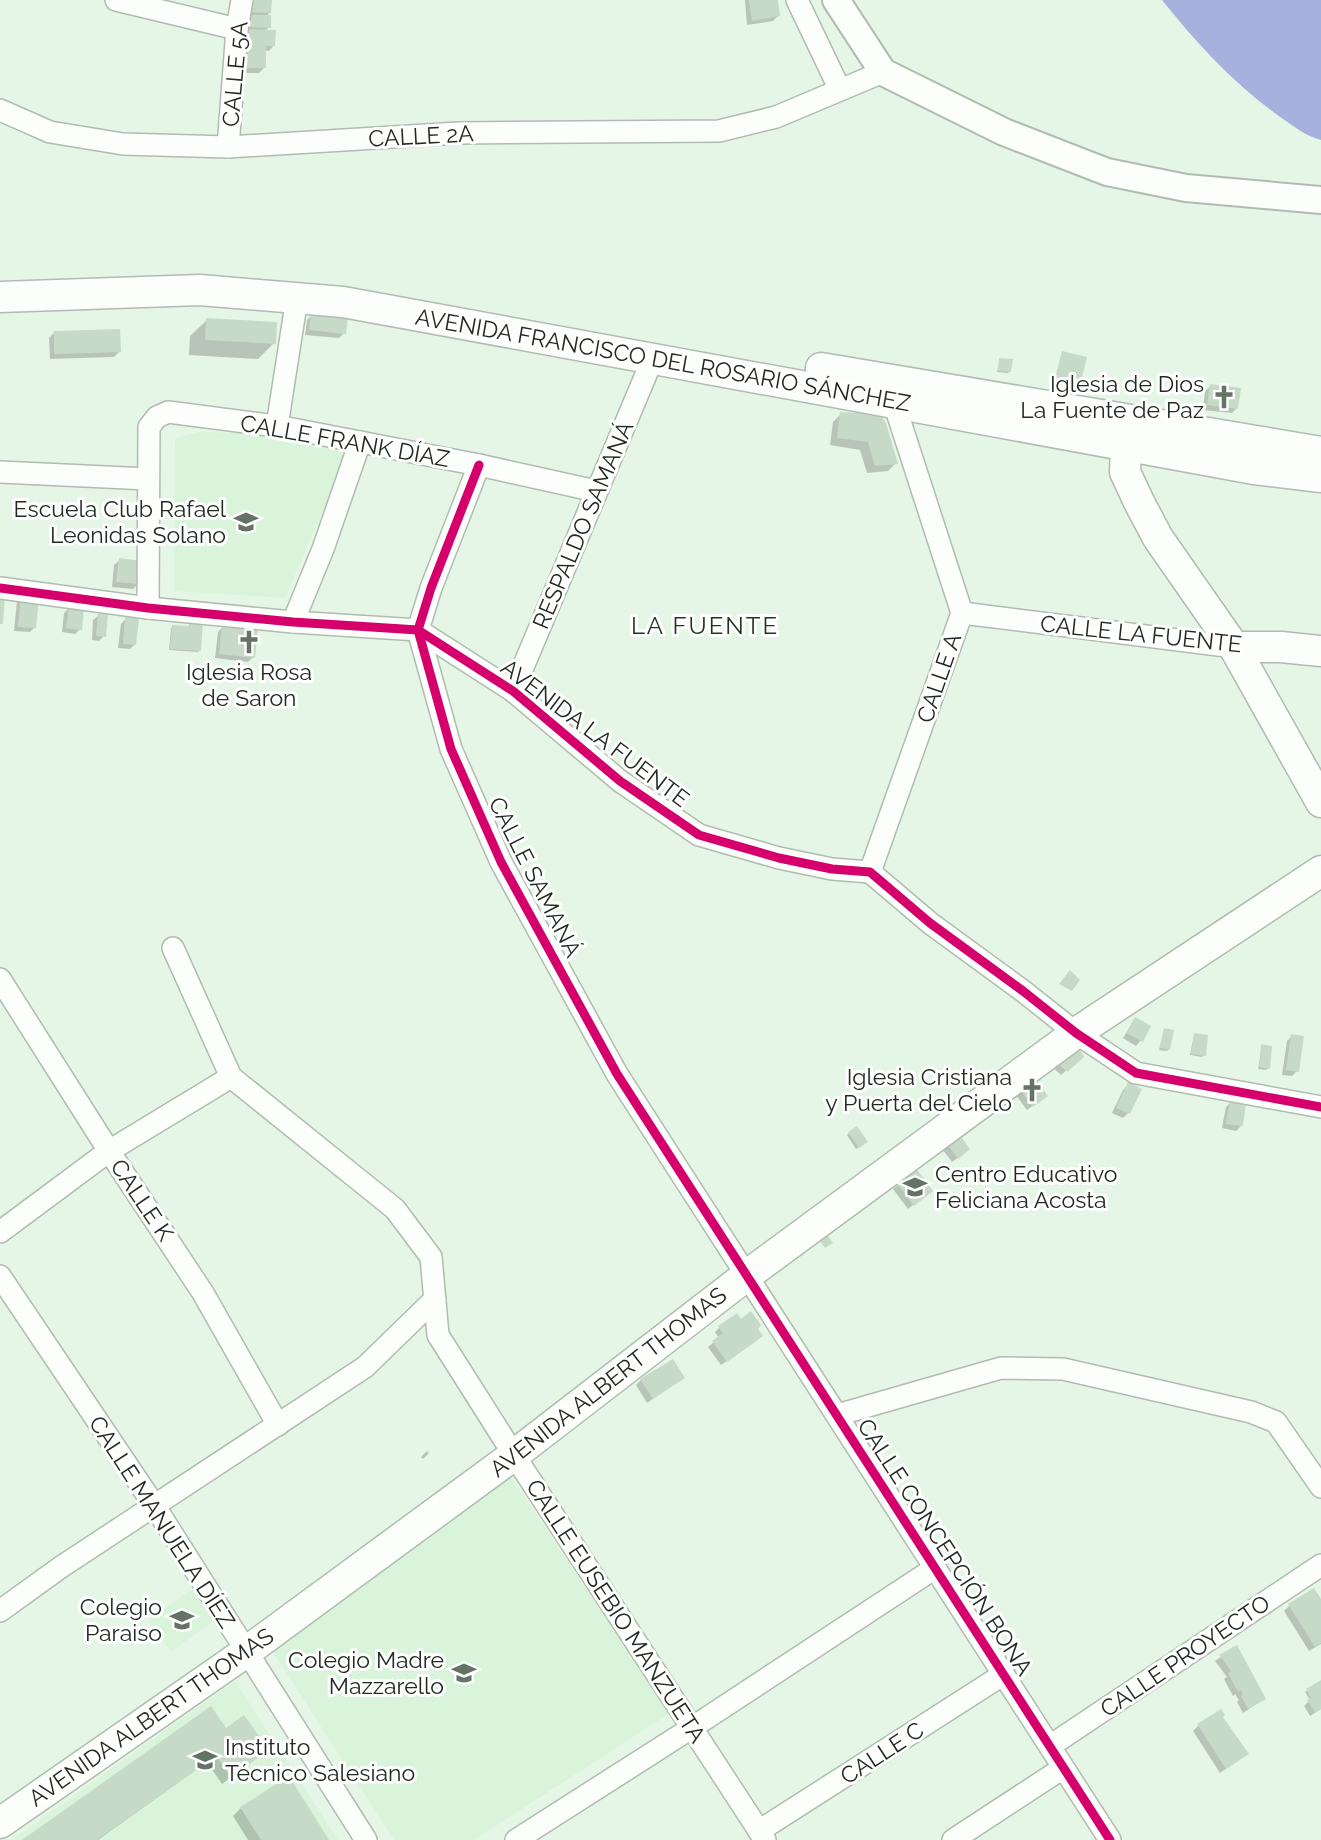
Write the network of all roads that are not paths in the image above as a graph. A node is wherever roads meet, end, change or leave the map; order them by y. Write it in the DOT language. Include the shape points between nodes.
graph roads {
  1 [pos="116,0"];
  2 [pos="242,0"];
  3 [pos="797,0"];
  4 [pos="836,0"];
  5 [pos="237,29"];
  6 [pos="883,72"];
  7 [pos="840,90"];
  8 [pos="0,110"];
  9 [pos="228,147"];
  10 [pos="1321,200"];
  11 [pos="0,279"];
  12 [pos="0,297"];
  13 [pos="297,298"];
  14 [pos="653,358"];
  15 [pos="894,403"];
  16 [pos="277,426"];
  17 [pos="1126,433"];
  18 [pos="360,442"];
  19 [pos="1321,452"];
  20 [pos="479,465"];
  21 [pos="0,472"];
  22 [pos="1321,477"];
  23 [pos="148,479"];
  24 [pos="596,491"];
  25 [pos="0,588"];
  26 [pos="148,608"];
  27 [pos="962,613"];
  28 [pos="293,622"];
  29 [pos="418,630"];
  30 [pos="1234,647"];
  31 [pos="1321,651"];
  32 [pos="513,691"];
  33 [pos="1321,802"];
  34 [pos="1321,871"];
  35 [pos="870,872"];
  36 [pos="173,948"];
  37 [pos="0,979"];
  38 [pos="1076,1033"];
  39 [pos="231,1077"];
  40 [pos="1321,1107"];
  41 [pos="109,1151"];
  42 [pos="0,1232"];
  43 [pos="0,1276"];
  44 [pos="746,1276"];
  45 [pos="435,1299"];
  46 [pos="837,1415"];
  47 [pos="278,1425"];
  48 [pos="514,1455"];
  49 [pos="1321,1487"];
  50 [pos="154,1505"];
  51 [pos="1321,1565"];
  52 [pos="935,1567"];
  53 [pos="0,1611"];
  54 [pos="246,1652"];
  55 [pos="1004,1674"];
  56 [pos="693,1727"];
  57 [pos="1049,1746"];
  58 [pos="1063,1768"];
  59 [pos="0,1823"];
  60 [pos="762,1835"];
  61 [pos="366,1840"];
  62 [pos="516,1840"];
  63 [pos="953,1840"];
  64 [pos="1110,1840"];
  1 -- 5 [label="street"];
  2 -- 5 [label="street, CALLE 5A"];
  3 -- 7 [label="street"];
  4 -- 6 [label="street"];
  5 -- 9 [label="street, CALLE 5A"];
  6 -- 7 [label="street, CALLE 2A"];
  6 -- 10 [label="street" via="1004,132 1107,172 1186,188"];
  7 -- 9 [label="street, CALLE 2A" via="776,117 719,131 458,133"];
  8 -- 9 [label="street, CALLE 2A" via="50,132 123,144"];
  11 -- 17 [label="main road, AVENIDA FRANCISCO DEL ROSARIO SÁNCHEZ" via="247,273 445,302"];
  12 -- 13 [label="main road, AVENIDA FRANCISCO DEL ROSARIO SÁNCHEZ" via="200,290"];
  13 -- 14 [label="main road, AVENIDA FRANCISCO DEL ROSARIO SÁNCHEZ" via="343,302"];
  13 -- 16 [label="street"];
  14 -- 15 [label="main road, AVENIDA FRANCISCO DEL ROSARIO SÁNCHEZ"];
  14 -- 24 [label="street, RESPALDO SAMANÁ"];
  15 -- 17 [label="main road, AVENIDA FRANCISCO DEL ROSARIO SÁNCHEZ"];
  15 -- 27 [label="street, CALLE A"];
  16 -- 18 [label="street, CALLE FRANK DÍAZ"];
  16 -- 23 [label="street, CALLE FRANK DÍAZ" via="167,412 149,427"];
  17 -- 19 [label="main road, AVENIDA FRANCISCO DEL ROSARIO SÁNCHEZ"];
  17 -- 22 [label="main road, AVENIDA FRANCISCO DEL ROSARIO SÁNCHEZ" via="1254,469"];
  17 -- 30 [label="main road" via="1125,472 1157,538"];
  18 -- 20 [label="street, CALLE FRANK DÍAZ"];
  18 -- 28 [label="street"];
  20 -- 24 [label="street, CALLE FRANK DÍAZ"];
  20 -- 29 [label="street"];
  21 -- 23 [label="street"];
  23 -- 26 [label="street, CALLE FRANK DÍAZ"];
  24 -- 32 [label="street, RESPALDO SAMANÁ"];
  25 -- 26 [label="street, AVENIDA LA FUENTE"];
  26 -- 28 [label="street, AVENIDA LA FUENTE"];
  27 -- 30 [label="street, CALLE LA FUENTE"];
  27 -- 35 [label="street, CALLE A"];
  28 -- 29 [label="street, AVENIDA LA FUENTE"];
  29 -- 32 [label="street, AVENIDA LA FUENTE"];
  29 -- 44 [label="street, CALLE SAMANÁ" via="451,749 501,862 617,1074"];
  30 -- 31 [label="main road, CALLE LA FUENTE"];
  30 -- 33 [label="main road"];
  32 -- 35 [label="street, AVENIDA LA FUENTE" via="620,781 699,835 779,858"];
  34 -- 38 [label="main road, AVENIDA ALBERT THOMAS"];
  35 -- 38 [label="street"];
  36 -- 39 [label="street, CALLE EUSEBIO MANZUETA"];
  37 -- 41 [label="street, CALLE K"];
  38 -- 40 [label="street" via="1136,1073"];
  38 -- 44 [label="main road, AVENIDA ALBERT THOMAS"];
  39 -- 41 [label="street"];
  39 -- 45 [label="street, CALLE EUSEBIO MANZUETA" via="396,1209 431,1257"];
  41 -- 42 [label="street"];
  41 -- 47 [label="street, CALLE K" via="203,1293"];
  43 -- 50 [label="street, CALLE MANUELA DÍEZ"];
  44 -- 46 [label="street, CALLE CONCEPCIÓN BONA"];
  44 -- 48 [label="main road, AVENIDA ALBERT THOMAS"];
  45 -- 47 [label="street" via="366,1367"];
  45 -- 48 [label="street, CALLE EUSEBIO MANZUETA" via="438,1335"];
  46 -- 49 [label="street" via="1001,1368 1063,1369 1251,1412 1276,1422"];
  46 -- 52 [label="street, CALLE CONCEPCIÓN BONA"];
  47 -- 50 [label="street"];
  48 -- 54 [label="main road, AVENIDA ALBERT THOMAS"];
  48 -- 56 [label="street, CALLE EUSEBIO MANZUETA"];
  50 -- 53 [label="street"];
  50 -- 54 [label="street, CALLE MANUELA DÍEZ"];
  51 -- 57 [label="street, CALLE PROYECTO"];
  52 -- 55 [label="street, CALLE CONCEPCIÓN BONA"];
  52 -- 56 [label="street"];
  54 -- 59 [label="main road, AVENIDA ALBERT THOMAS"];
  54 -- 61 [label="street, CALLE MANUELA DÍEZ"];
  55 -- 57 [label="street, CALLE CONCEPCIÓN BONA"];
  55 -- 60 [label="street, CALLE C"];
  56 -- 60 [label="street, CALLE EUSEBIO MANZUETA"];
  56 -- 62 [label="street"];
  57 -- 58 [label="street, CALLE CONCEPCIÓN BONA"];
  58 -- 63 [label="street"];
  58 -- 64 [label="street, CALLE CONCEPCIÓN BONA"];
}
